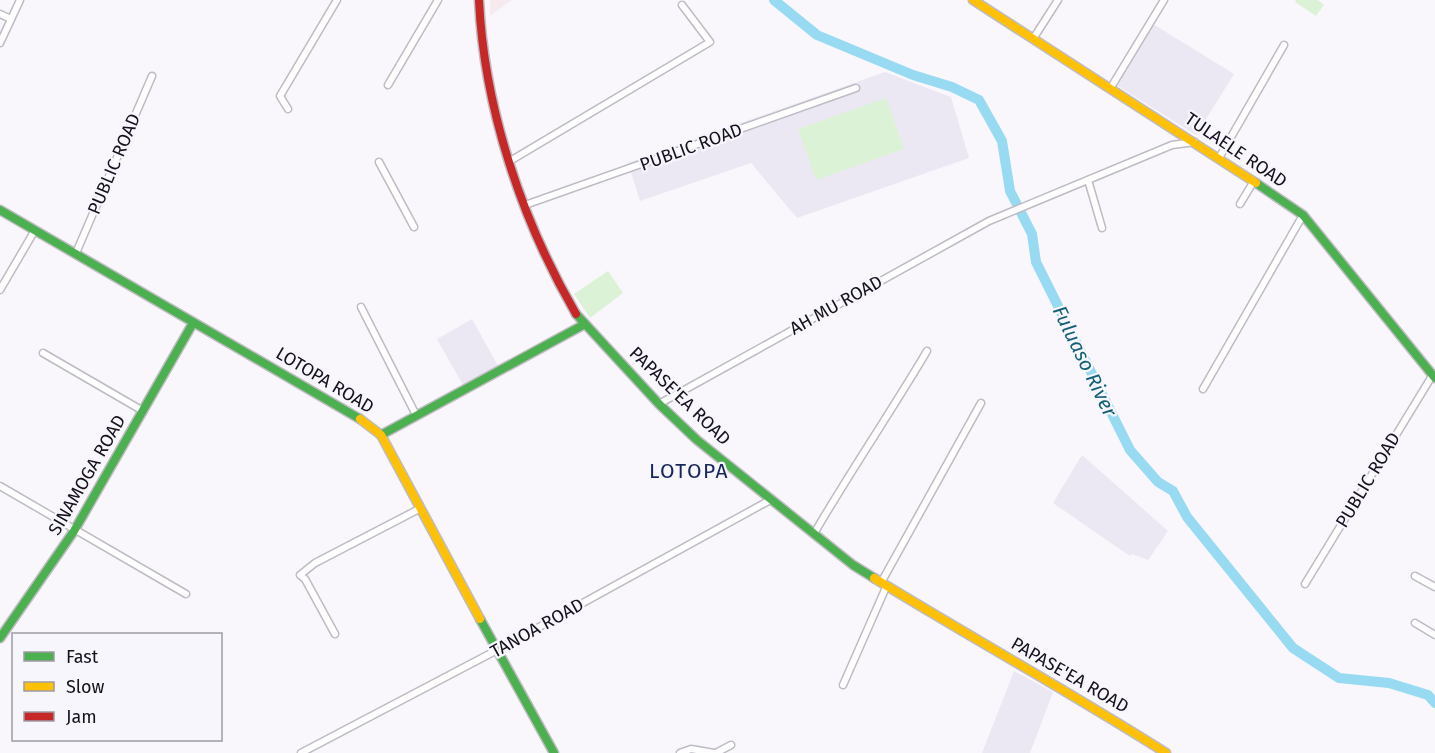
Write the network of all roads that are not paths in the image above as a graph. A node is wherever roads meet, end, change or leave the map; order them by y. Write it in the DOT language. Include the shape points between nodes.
graph roads {
  1 [pos="20,0"];
  2 [pos="337,0"];
  3 [pos="438,0"];
  4 [pos="479,0"];
  5 [pos="973,0"];
  6 [pos="1058,0"];
  7 [pos="1164,0"];
  8 [pos="682,5"];
  9 [pos="0,14"];
  10 [pos="11,19"];
  11 [pos="1033,39"];
  12 [pos="0,43"];
  13 [pos="1284,45"];
  14 [pos="152,76"];
  15 [pos="388,86"];
  16 [pos="856,88"];
  17 [pos="1110,89"];
  18 [pos="288,109"];
  19 [pos="1195,142"];
  20 [pos="1219,158"];
  21 [pos="510,160"];
  22 [pos="379,162"];
  23 [pos="1088,180"];
  24 [pos="1254,181"];
  25 [pos="1240,204"];
  26 [pos="525,205"];
  27 [pos="0,210"];
  28 [pos="1303,215"];
  29 [pos="414,227"];
  30 [pos="1102,228"];
  31 [pos="35,230"];
  32 [pos="76,253"];
  33 [pos="0,290"];
  34 [pos="361,307"];
  35 [pos="193,322"];
  36 [pos="585,324"];
  37 [pos="927,351"];
  38 [pos="43,353"];
  39 [pos="1434,377"];
  40 [pos="1203,388"];
  41 [pos="981,403"];
  42 [pos="659,404"];
  43 [pos="143,411"];
  44 [pos="416,415"];
  45 [pos="381,435"];
  46 [pos="0,486"];
  47 [pos="772,499"];
  48 [pos="418,509"];
  49 [pos="74,531"];
  50 [pos="815,532"];
  51 [pos="1415,576"];
  52 [pos="884,583"];
  53 [pos="1305,584"];
  54 [pos="1435,587"];
  55 [pos="186,594"];
  56 [pos="1415,623"];
  57 [pos="3,628"];
  58 [pos="335,634"];
  59 [pos="1435,635"];
  60 [pos="0,638"];
  61 [pos="499,649"];
  62 [pos="843,685"];
  63 [pos="731,745"];
  64 [pos="301,753"];
  65 [pos="554,753"];
  66 [pos="680,753"];
  67 [pos="715,753"];
  68 [pos="1166,753"];
  1 -- 10 [label="street"];
  2 -- 18 [label="street" via="280,96"];
  3 -- 15 [label="street"];
  4 -- 21 [label="street, PAPASE'EA ROAD" via="486,73"];
  5 -- 11 [label="street, TULAELE ROAD"];
  6 -- 11 [label="street"];
  7 -- 17 [label="street"];
  8 -- 21 [label="street" via="710,42"];
  9 -- 10 [label="street"];
  10 -- 12 [label="street"];
  11 -- 17 [label="street, TULAELE ROAD"];
  13 -- 20 [label="street"];
  14 -- 32 [label="street, PUBLIC ROAD"];
  16 -- 26 [label="street, PUBLIC ROAD"];
  17 -- 19 [label="street, TULAELE ROAD"];
  19 -- 20 [label="street, TULAELE ROAD"];
  19 -- 23 [label="street" via="1172,146"];
  20 -- 24 [label="street, TULAELE ROAD"];
  21 -- 26 [label="street, PAPASE'EA ROAD"];
  22 -- 29 [label="street"];
  23 -- 30 [label="street"];
  23 -- 42 [label="street, AH MU ROAD" via="1015,208"];
  24 -- 25 [label="street"];
  24 -- 28 [label="street, TULAELE ROAD"];
  26 -- 36 [label="street, PAPASE'EA ROAD" via="561,288"];
  27 -- 31 [label="street, LOTOPA ROAD"];
  28 -- 39 [label="street, TULAELE ROAD"];
  28 -- 40 [label="street"];
  31 -- 32 [label="street, LOTOPA ROAD"];
  31 -- 33 [label="street"];
  32 -- 35 [label="street, LOTOPA ROAD"];
  34 -- 44 [label="street"];
  35 -- 43 [label="street, SINAMOGA ROAD"];
  35 -- 45 [label="street, LOTOPA ROAD" via="354,415"];
  36 -- 42 [label="street, PAPASE'EA ROAD"];
  36 -- 44 [label="street"];
  37 -- 50 [label="street"];
  38 -- 43 [label="street"];
  39 -- 53 [label="street, PUBLIC ROAD"];
  41 -- 52 [label="street"];
  42 -- 47 [label="street, PAPASE'EA ROAD" via="697,440"];
  43 -- 49 [label="street, SINAMOGA ROAD"];
  44 -- 45 [label="street"];
  45 -- 48 [label="street, LOTOPA ROAD"];
  46 -- 49 [label="street"];
  47 -- 50 [label="street, PAPASE'EA ROAD"];
  47 -- 61 [label="street, TANOA ROAD"];
  48 -- 58 [label="street" via="315,563 300,575"];
  48 -- 61 [label="street, LOTOPA ROAD"];
  49 -- 55 [label="street"];
  49 -- 57 [label="street, SINAMOGA ROAD"];
  50 -- 52 [label="street, PAPASE'EA ROAD" via="853,565"];
  51 -- 54 [label="street"];
  52 -- 62 [label="street"];
  52 -- 68 [label="street, PAPASE'EA ROAD"];
  56 -- 59 [label="street"];
  57 -- 60 [label="street, SINAMOGA ROAD"];
  61 -- 64 [label="street, TANOA ROAD"];
  61 -- 65 [label="street, LOTOPA ROAD"];
  63 -- 67 [label="street"];
  66 -- 67 [label="street" via="691,749"];
}
